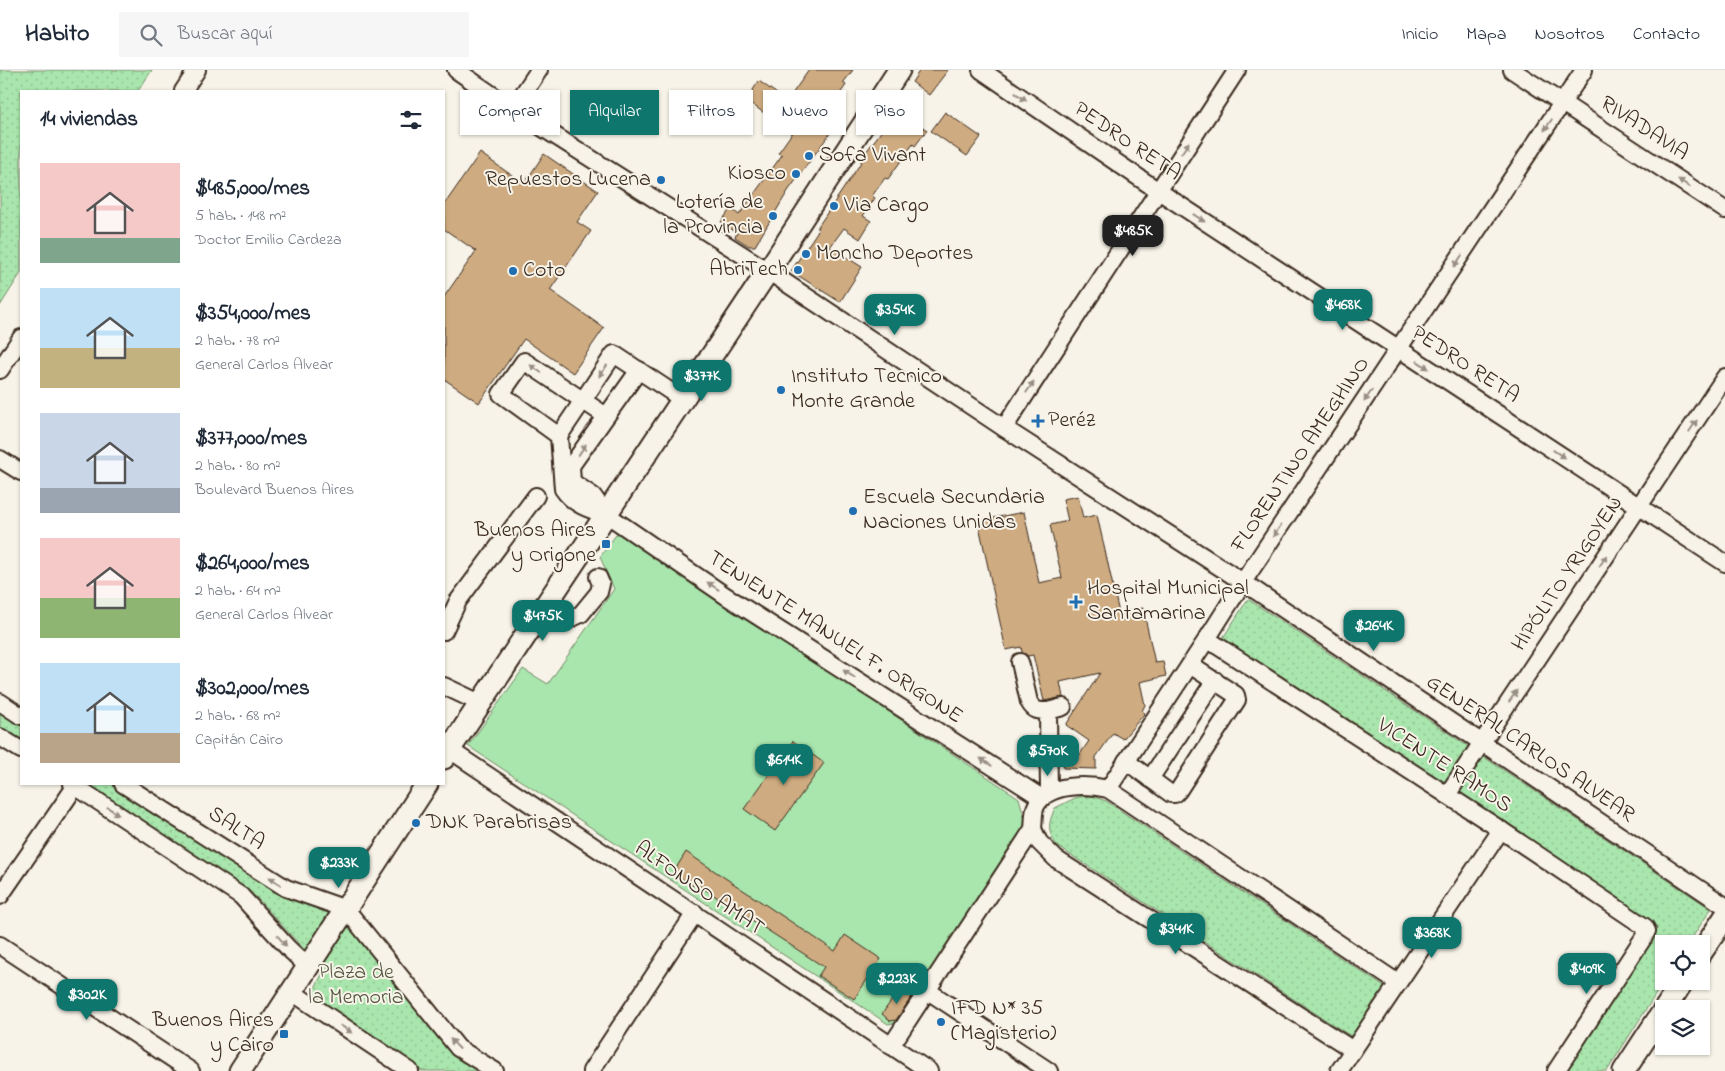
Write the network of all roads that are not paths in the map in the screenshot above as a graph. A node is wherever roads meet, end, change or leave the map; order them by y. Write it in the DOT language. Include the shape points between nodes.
graph roads {
  1 [pos="197,70"];
  2 [pos="456,70"];
  3 [pos="539,70"];
  4 [pos="899,70"];
  5 [pos="981,70"];
  6 [pos="1237,70"];
  7 [pos="1512,70"];
  8 [pos="1584,70"];
  9 [pos="184,90"];
  10 [pos="486,90"];
  11 [pos="526,90"];
  12 [pos="1562,103"];
  13 [pos="555,135"];
  14 [pos="1157,190"];
  15 [pos="1725,210"];
  16 [pos="768,271"];
  17 [pos="20,340"];
  18 [pos="1399,349"];
  19 [pos="0,370"];
  20 [pos="639,370"];
  21 [pos="1725,377"];
  22 [pos="682,399"];
  23 [pos="583,400"];
  24 [pos="606,416"];
  25 [pos="1004,428"];
  26 [pos="558,436"];
  27 [pos="0,459"];
  28 [pos="20,471"];
  29 [pos="536,496"];
  30 [pos="1639,507"];
  31 [pos="606,514"];
  32 [pos="1725,563"];
  33 [pos="598,577"];
  34 [pos="1243,582"];
  35 [pos="541,612"];
  36 [pos="445,629"];
  37 [pos="1207,640"];
  38 [pos="1020,662"];
  39 [pos="1190,664"];
  40 [pos="1215,680"];
  41 [pos="445,686"];
  42 [pos="0,702"];
  43 [pos="480,703"];
  44 [pos="20,715"];
  45 [pos="0,737"];
  46 [pos="1482,744"];
  47 [pos="20,749"];
  48 [pos="446,751"];
  49 [pos="1126,762"];
  50 [pos="1150,779"];
  51 [pos="74,785"];
  52 [pos="76,785"];
  53 [pos="125,785"];
  54 [pos="426,785"];
  55 [pos="1108,789"];
  56 [pos="1045,795"];
  57 [pos="1447,795"];
  58 [pos="1033,829"];
  59 [pos="1501,830"];
  60 [pos="0,896"];
  61 [pos="1725,906"];
  62 [pos="346,909"];
  63 [pos="695,913"];
  64 [pos="1725,917"];
  65 [pos="1710,940"];
  66 [pos="0,944"];
  67 [pos="308,967"];
  68 [pos="1398,983"];
  69 [pos="928,991"];
  70 [pos="292,992"];
  71 [pos="1655,1024"];
  72 [pos="891,1046"];
  73 [pos="1353,1050"];
  74 [pos="191,1071"];
  75 [pos="240,1071"];
  76 [pos="410,1071"];
  77 [pos="495,1071"];
  78 [pos="591,1071"];
  79 [pos="929,1071"];
  80 [pos="1049,1071"];
  81 [pos="1339,1071"];
  82 [pos="1556,1071"];
  83 [pos="1624,1071"];
  1 -- 9 [label="street"];
  2 -- 10 [label="street, GENERAL CARLOS ALVEAR"];
  3 -- 11 [label="street"];
  4 -- 16 [label="main road"];
  5 -- 14 [label="street, PEDRO RETA, one-way"];
  14 -- 6 [label="street, one-way"];
  7 -- 12 [label="street, RIVADAVIA"];
  8 -- 12 [label="street, FLORENTINO AMEGHINO"];
  15 -- 12 [label="street, RIVADAVIA, one-way"];
  12 -- 18 [label="street, FLORENTINO AMEGHINO, one-way"];
  13 -- 16 [label="street, GENERAL CARLOS ALVEAR"];
  14 -- 18 [label="street, PEDRO RETA, one-way"];
  25 -- 14 [label="street, one-way"];
  16 -- 22 [label="main road"];
  16 -- 25 [label="street, GENERAL CARLOS ALVEAR"];
  17 -- 19 [label="street"];
  18 -- 30 [label="street, PEDRO RETA, one-way"];
  18 -- 34 [label="street, FLORENTINO AMEGHINO, one-way"];
  20 -- 22 [label="street"];
  20 -- 23 [label="street, one-way" via="614,354"];
  20 -- 24 [label="street"];
  30 -- 21 [label="street, HIPÓLITO YRIGOYEN, one-way"];
  22 -- 31 [label="main road"];
  23 -- 24 [label="street"];
  23 -- 26 [label="street"];
  23 -- 26 [label="street, one-way" via="524,361 501,394"];
  31 -- 24 [label="street, one-way" via="593,496 572,482 571,466"];
  25 -- 34 [label="street, GENERAL CARLOS ALVEAR"];
  26 -- 31 [label="street" via="566,494 585,508"];
  27 -- 28 [label="street"];
  29 -- 36 [label="street" via="458,601"];
  30 -- 32 [label="street, PEDRO RETA"];
  46 -- 30 [label="street, HIPÓLITO YRIGOYEN, one-way"];
  31 -- 35 [label="main road"];
  56 -- 31 [label="street, TENIENTE MANUEL F. ORIGONE, one-way" via="726,596"];
  33 -- 35 [label="street" via="601,584 598,592 582,614 568,620"];
  34 -- 37 [label="street, FLORENTINO AMEGHINO"];
  34 -- 46 [label="street, GENERAL CARLOS ALVEAR"];
  35 -- 43 [label="main road"];
  37 -- 39 [label="street, FLORENTINO AMEGHINO"];
  37 -- 57 [label="street, VICENTE RAMOS"];
  38 -- 56 [label="street" via="1032,708 1037,711 1056,709"];
  39 -- 40 [label="street"];
  39 -- 49 [label="street, FLORENTINO AMEGHINO"];
  40 -- 50 [label="street"];
  40 -- 50 [label="street" via="1236,694 1237,700 1178,791 1171,794"];
  41 -- 43 [label="street"];
  42 -- 44 [label="street"];
  43 -- 48 [label="main road"];
  45 -- 47 [label="street"];
  46 -- 57 [label="street, HIPÓLITO YRIGOYEN"];
  46 -- 61 [label="street, GENERAL CARLOS ALVEAR"];
  48 -- 63 [label="street, ALFONSO AMAT"];
  49 -- 50 [label="street"];
  49 -- 55 [label="street, FLORENTINO AMEGHINO"];
  51 -- 60 [label="street"];
  52 -- 67 [label="street, one-way" via="241,896"];
  62 -- 53 [label="street, SALTA, one-way" via="286,888"];
  54 -- 62 [label="main road"];
  55 -- 56 [label="street" via="1078,786"];
  55 -- 68 [label="street"];
  56 -- 58 [label="street" via="1036,806"];
  57 -- 59 [label="street, VICENTE RAMOS"];
  58 -- 69 [label="street"];
  58 -- 73 [label="street" via="1039,842 1056,859"];
  59 -- 68 [label="street"];
  59 -- 82 [label="street, VICENTE RAMOS" via="1647,931"];
  62 -- 67 [label="main road"];
  77 -- 62 [label="street, one-way" via="458,1048"];
  63 -- 72 [label="street, ALFONSO AMAT"];
  63 -- 78 [label="street"];
  64 -- 65 [label="main road"];
  66 -- 74 [label="street"];
  67 -- 70 [label="main road"];
  68 -- 73 [label="street"];
  69 -- 72 [label="street"];
  69 -- 80 [label="street"];
  70 -- 75 [label="main road"];
  70 -- 76 [label="street, one-way"];
  71 -- 83 [label="main road"];
  72 -- 79 [label="street, ALFONSO AMAT"];
  73 -- 81 [label="street"];
}
